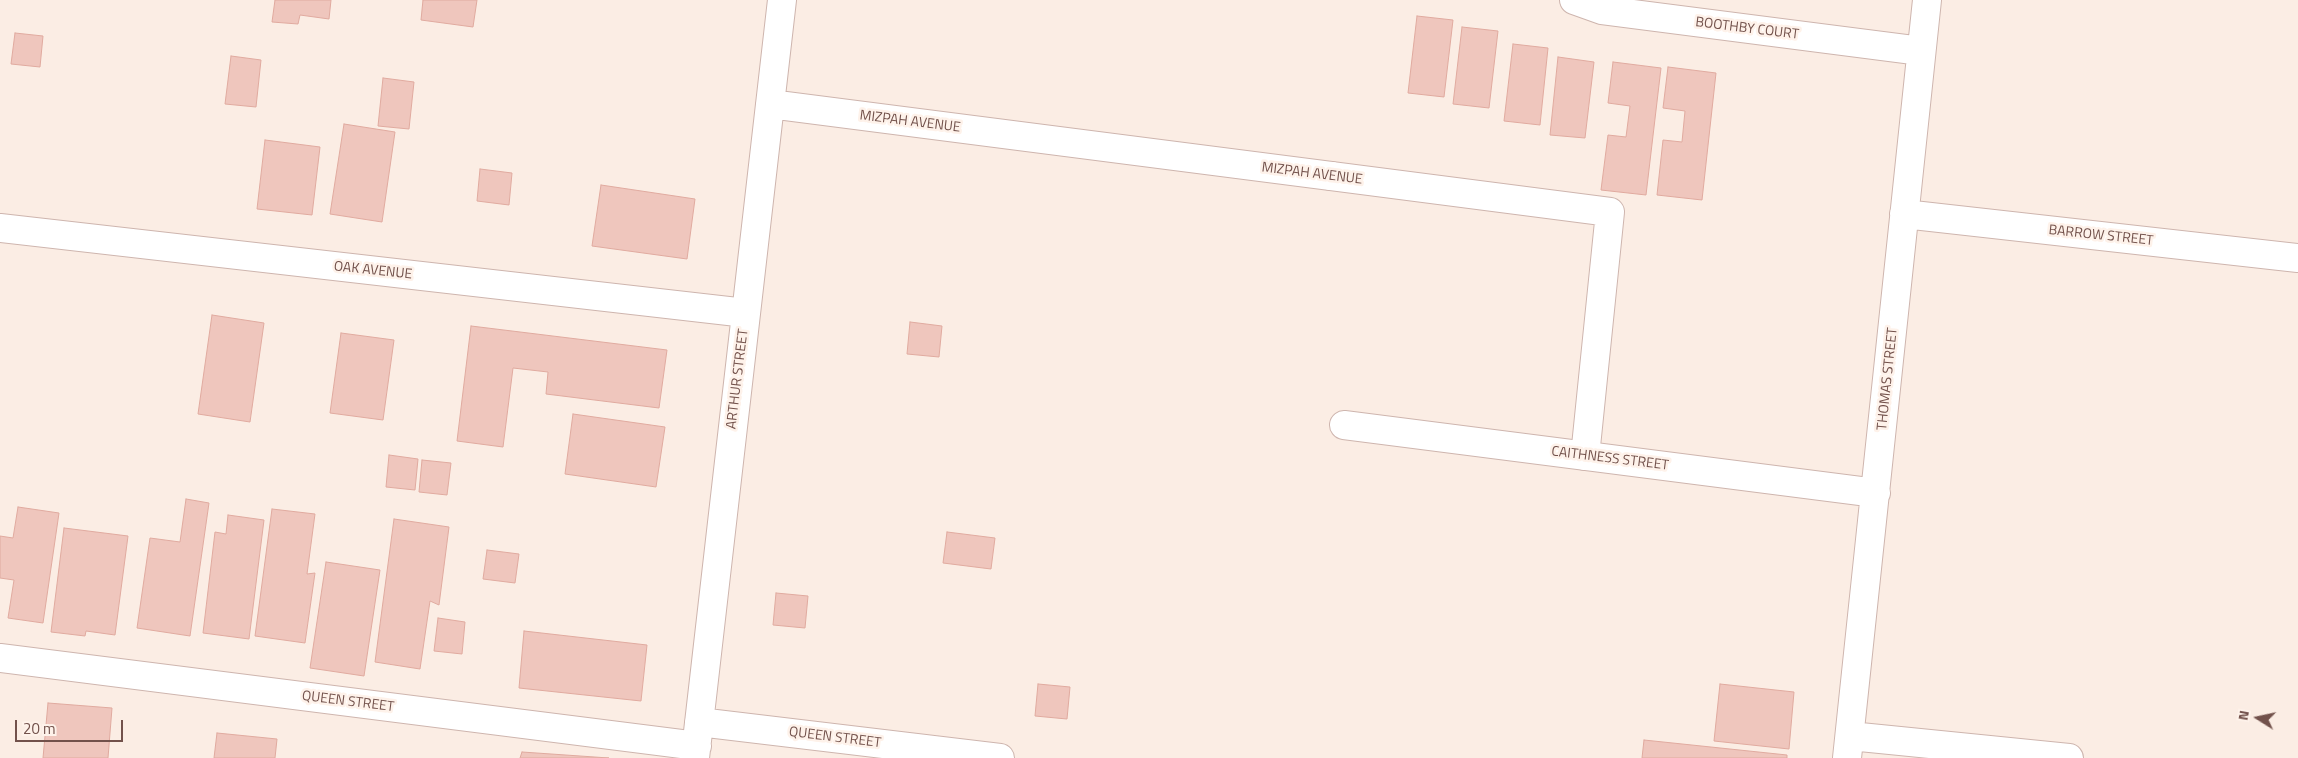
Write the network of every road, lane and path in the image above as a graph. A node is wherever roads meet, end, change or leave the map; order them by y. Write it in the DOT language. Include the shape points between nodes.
graph roads {
  1 [pos="782,0"];
  2 [pos="1574,0"];
  3 [pos="1927,0"];
  4 [pos="1921,51"];
  5 [pos="770,104"];
  6 [pos="1904,214"];
  7 [pos="0,228"];
  8 [pos="2298,258"];
  9 [pos="746,313"];
  10 [pos="1344,425"];
  11 [pos="1585,456"];
  12 [pos="1876,493"];
  13 [pos="0,658"];
  14 [pos="697,742"];
  15 [pos="1849,747"];
  16 [pos="1000,758"];
  17 [pos="2069,758"];
  1 -- 5 [label="street, ARTHUR STREET"];
  2 -- 4 [label="street, BOOTHBY COURT" via="1602,10"];
  3 -- 4 [label="street, THOMAS STREET"];
  4 -- 6 [label="street, THOMAS STREET"];
  5 -- 9 [label="street, ARTHUR STREET"];
  5 -- 11 [label="street, MIZPAH AVENUE" via="1610,212"];
  6 -- 8 [label="street, BARROW STREET"];
  6 -- 12 [label="street, THOMAS STREET"];
  7 -- 9 [label="street, OAK AVENUE"];
  9 -- 14 [label="street, ARTHUR STREET"];
  10 -- 11 [label="street, CAITHNESS STREET"];
  11 -- 12 [label="street, CAITHNESS STREET"];
  12 -- 15 [label="street, THOMAS STREET"];
  13 -- 14 [label="street, QUEEN STREET"];
  14 -- 16 [label="street, QUEEN STREET"];
  15 -- 17 [label="street"];
}
